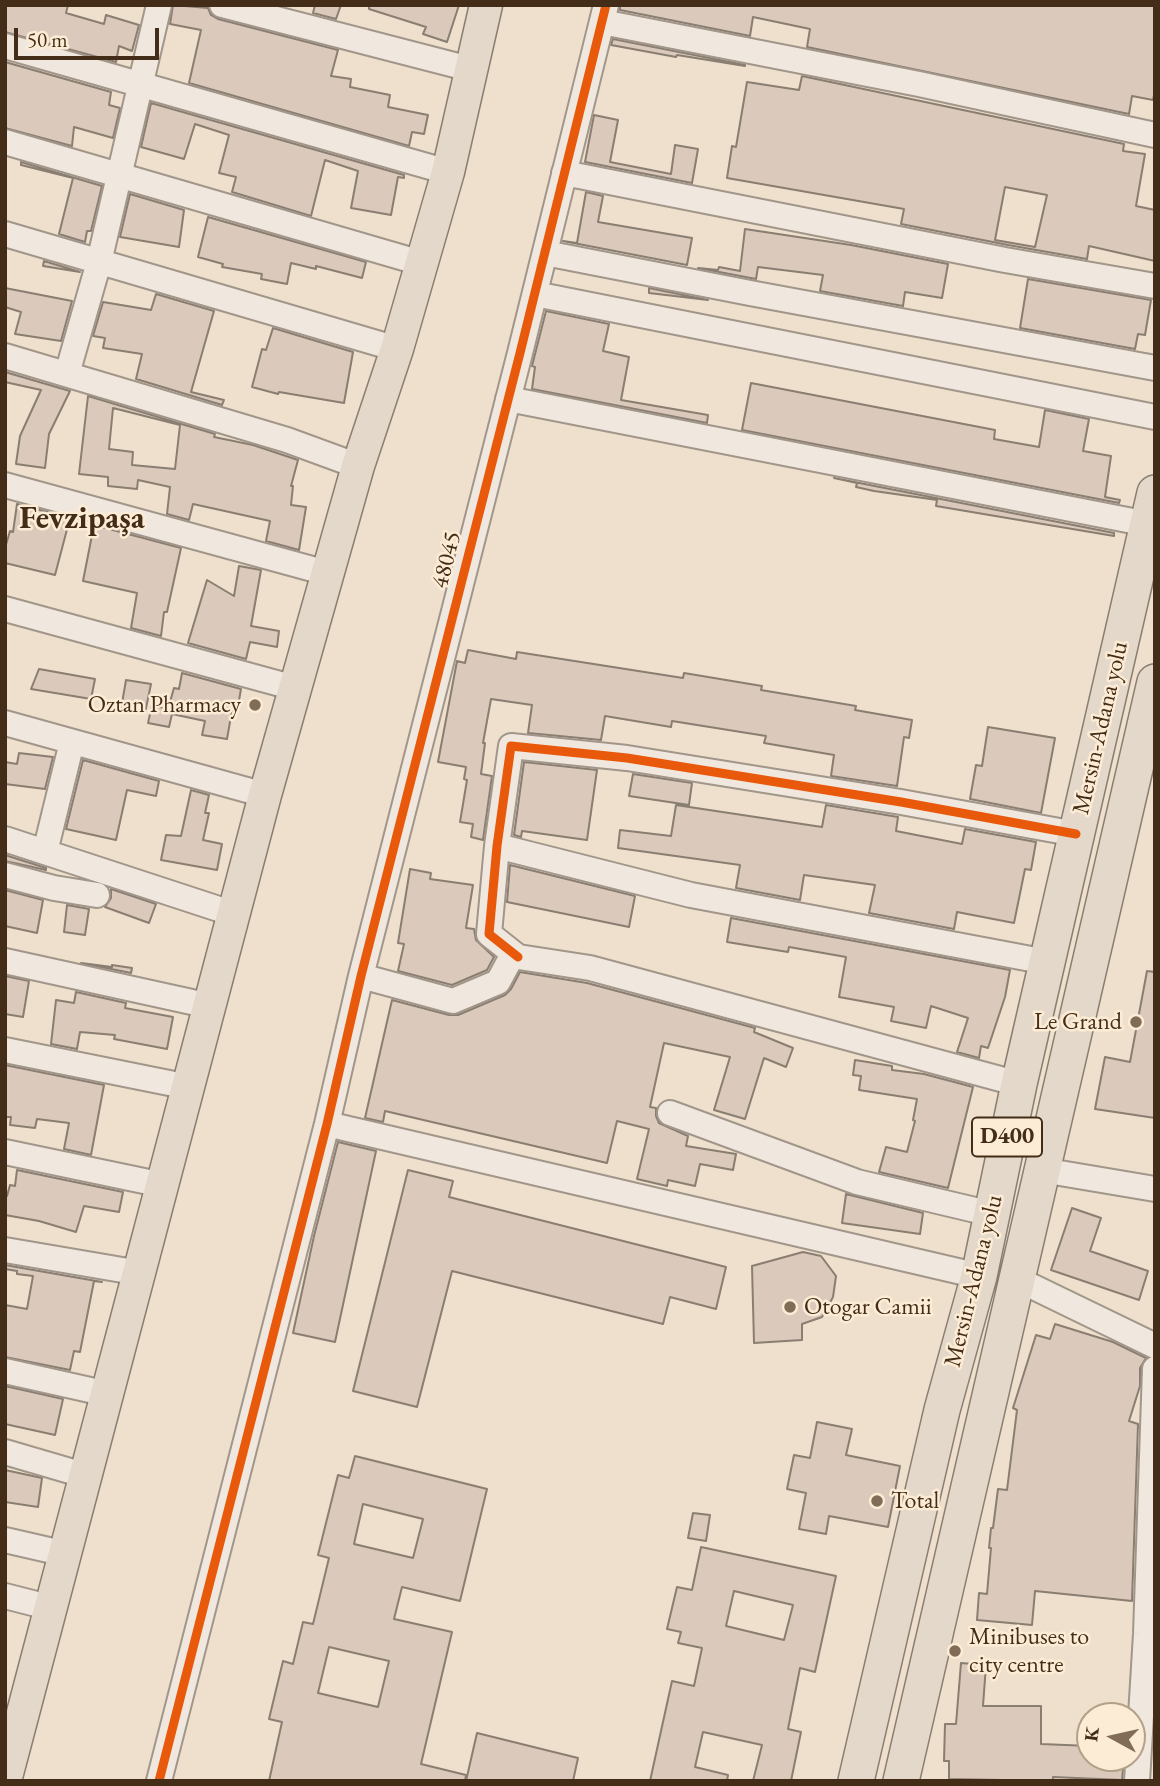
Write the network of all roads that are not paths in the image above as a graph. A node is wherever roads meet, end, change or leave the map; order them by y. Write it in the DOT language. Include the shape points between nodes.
graph roads {
  1 [pos="159,5"];
  2 [pos="222,5"];
  3 [pos="486,5"];
  4 [pos="604,14"];
  5 [pos="5,46"];
  6 [pos="470,69"];
  7 [pos="139,85"];
  8 [pos="1155,135"];
  9 [pos="5,142"];
  10 [pos="447,172"];
  11 [pos="564,173"];
  12 [pos="118,175"];
  13 [pos="5,234"];
  14 [pos="545,253"];
  15 [pos="99,261"];
  16 [pos="421,263"];
  17 [pos="1155,286"];
  18 [pos="535,294"];
  19 [pos="397,349"];
  20 [pos="5,356"];
  21 [pos="1155,368"];
  22 [pos="67,374"];
  23 [pos="508,399"];
  24 [pos="1155,416"];
  25 [pos="358,466"];
  26 [pos="5,485"];
  27 [pos="1151,509"];
  28 [pos="327,573"];
  29 [pos="5,609"];
  30 [pos="1155,682"];
  31 [pos="295,688"];
  32 [pos="5,723"];
  33 [pos="72,742"];
  34 [pos="1143,782"];
  35 [pos="265,795"];
  36 [pos="1076,834"];
  37 [pos="5,839"];
  38 [pos="497,846"];
  39 [pos="45,852"];
  40 [pos="5,875"];
  41 [pos="97,895"];
  42 [pos="234,914"];
  43 [pos="518,957"];
  44 [pos="5,961"];
  45 [pos="1047,962"];
  46 [pos="361,976"];
  47 [pos="210,1006"];
  48 [pos="5,1050"];
  49 [pos="1018,1084"];
  50 [pos="189,1087"];
  51 [pos="670,1113"];
  52 [pos="327,1124"];
  53 [pos="5,1152"];
  54 [pos="1042,1170"];
  55 [pos="163,1185"];
  56 [pos="1155,1189"];
  57 [pos="992,1214"];
  58 [pos="5,1250"];
  59 [pos="140,1273"];
  60 [pos="979,1276"];
  61 [pos="1017,1279"];
  62 [pos="1155,1346"];
  63 [pos="1155,1369"];
  64 [pos="5,1371"];
  65 [pos="108,1394"];
  66 [pos="5,1452"];
  67 [pos="87,1476"];
  68 [pos="5,1540"];
  69 [pos="66,1554"];
  70 [pos="1152,1565"];
  71 [pos="5,1596"];
  72 [pos="52,1608"];
  73 [pos="12,1730"];
  74 [pos="11,1776"];
  75 [pos="159,1781"];
  76 [pos="856,1781"];
  77 [pos="901,1781"];
  78 [pos="1137,1781"];
  1 -- 7 [label="street"];
  2 -- 6 [label="street"];
  3 -- 6 [label="main road"];
  4 -- 8 [label="street"];
  4 -- 11 [label="street, 48045"];
  5 -- 7 [label="street"];
  6 -- 10 [label="main road"];
  7 -- 10 [label="street"];
  7 -- 12 [label="street"];
  9 -- 12 [label="street"];
  10 -- 16 [label="main road"];
  11 -- 14 [label="street, 48045"];
  11 -- 17 [label="street"];
  12 -- 15 [label="street"];
  12 -- 16 [label="street"];
  13 -- 15 [label="street"];
  14 -- 18 [label="street, 48045"];
  14 -- 21 [label="street"];
  15 -- 19 [label="street"];
  15 -- 22 [label="street"];
  16 -- 19 [label="main road"];
  18 -- 23 [label="street, 48045"];
  18 -- 24 [label="street"];
  19 -- 25 [label="main road"];
  19 -- 74 [label="main road" via="373,481"];
  20 -- 22 [label="street"];
  22 -- 25 [label="street"];
  23 -- 27 [label="street"];
  23 -- 46 [label="street, 48045"];
  25 -- 28 [label="main road"];
  26 -- 28 [label="street"];
  27 -- 36 [label="highway, Mersin-Adana yolu / D400"];
  28 -- 31 [label="main road"];
  29 -- 31 [label="street"];
  30 -- 34 [label="highway, Mersin-Adana yolu / D400"];
  31 -- 35 [label="main road"];
  32 -- 33 [label="street"];
  33 -- 35 [label="street"];
  33 -- 39 [label="street"];
  34 -- 54 [label="highway, Mersin-Adana yolu / D400"];
  35 -- 42 [label="main road"];
  36 -- 38 [label="street" via="627,758 511,746"];
  36 -- 45 [label="highway, Mersin-Adana yolu / D400"];
  37 -- 39 [label="street"];
  38 -- 43 [label="street" via="489,934"];
  38 -- 45 [label="street" via="691,895"];
  39 -- 42 [label="street"];
  40 -- 41 [label="street"];
  42 -- 47 [label="main road"];
  43 -- 46 [label="street" via="512,956 498,982 453,1001"];
  43 -- 49 [label="street" via="590,968"];
  44 -- 47 [label="street"];
  45 -- 49 [label="highway, Mersin-Adana yolu / D400"];
  46 -- 52 [label="street, 48045"];
  47 -- 50 [label="main road"];
  48 -- 50 [label="street"];
  49 -- 57 [label="highway, Mersin-Adana yolu / D400"];
  50 -- 55 [label="main road"];
  51 -- 57 [label="street" via="857,1182"];
  52 -- 60 [label="street"];
  52 -- 75 [label="street, 48045"];
  53 -- 55 [label="street"];
  54 -- 56 [label="street"];
  54 -- 61 [label="highway, Mersin-Adana yolu / D400"];
  55 -- 59 [label="main road"];
  57 -- 60 [label="highway, Mersin-Adana yolu / D400"];
  58 -- 59 [label="street"];
  59 -- 65 [label="main road"];
  60 -- 76 [label="highway, Mersin-Adana yolu / D400" via="942,1410"];
  61 -- 62 [label="street"];
  61 -- 77 [label="highway, Mersin-Adana yolu / D400"];
  63 -- 70 [label="street"];
  64 -- 65 [label="street"];
  65 -- 67 [label="main road"];
  66 -- 67 [label="street"];
  67 -- 69 [label="main road"];
  68 -- 69 [label="street"];
  69 -- 72 [label="main road"];
  70 -- 78 [label="street"];
  71 -- 72 [label="street"];
  72 -- 73 [label="main road"];
  73 -- 74 [label="main road"];
}
